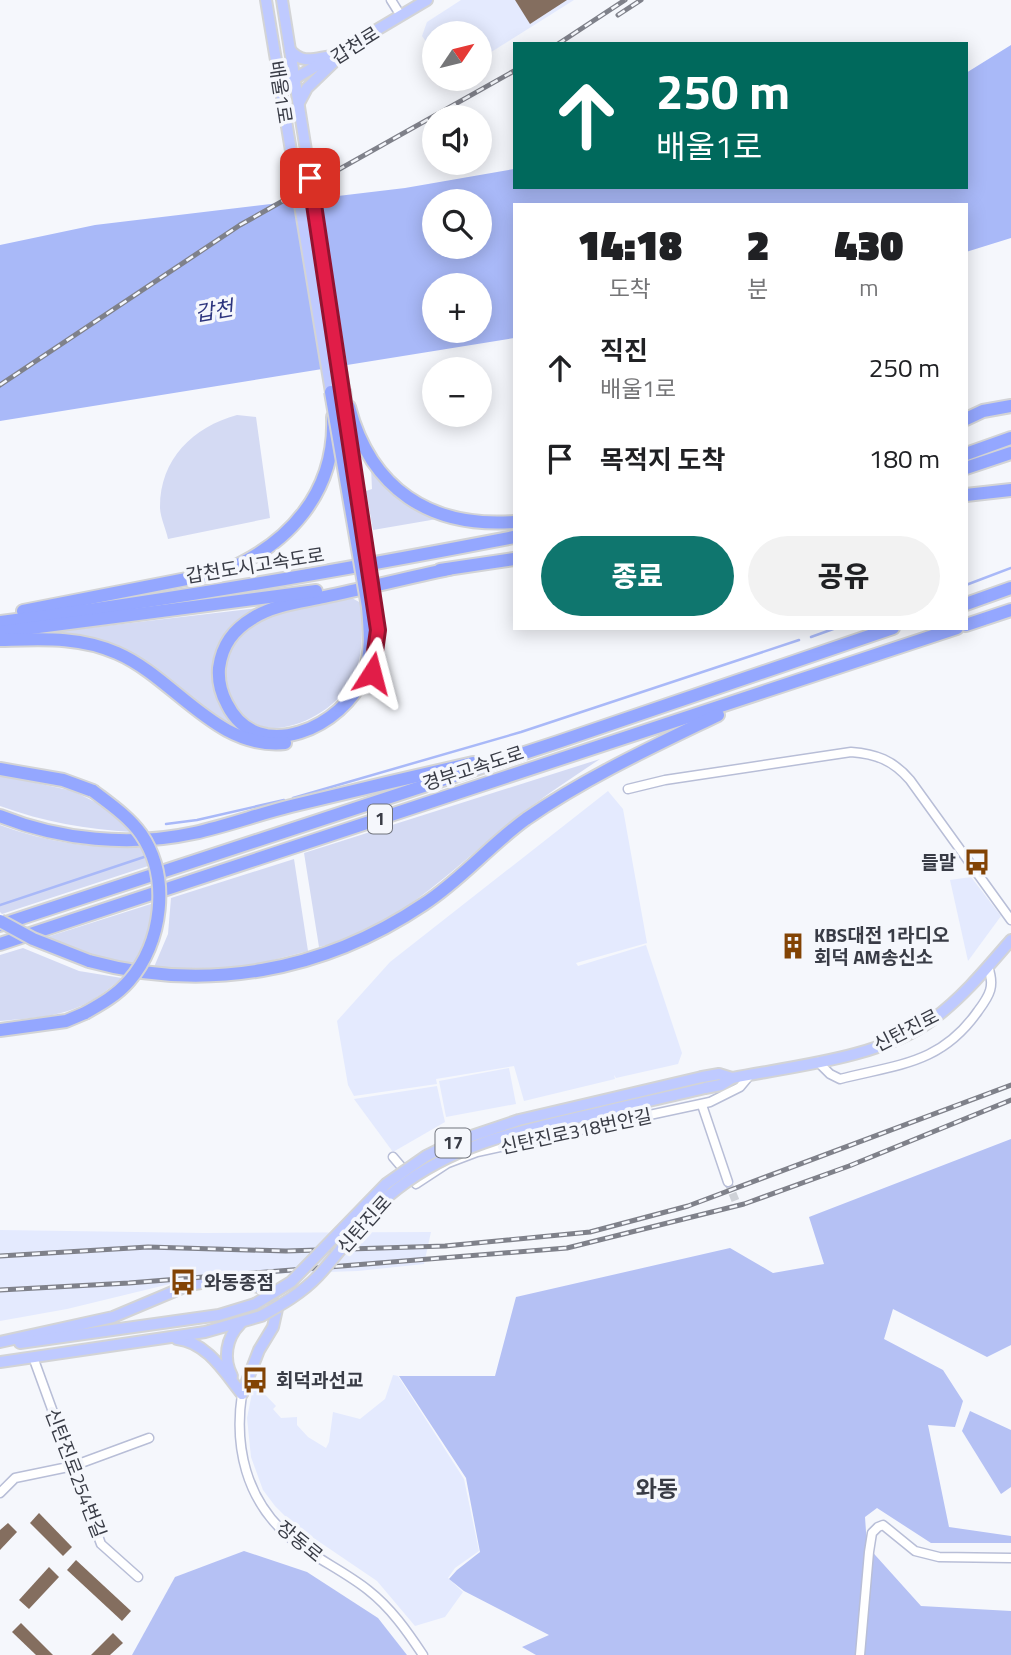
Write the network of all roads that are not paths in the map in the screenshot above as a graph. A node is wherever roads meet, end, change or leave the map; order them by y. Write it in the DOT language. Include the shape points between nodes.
graph roads {
  1 [pos="266,0"];
  2 [pos="282,0"];
  3 [pos="391,0"];
  4 [pos="427,0"];
  5 [pos="401,16"];
  6 [pos="290,50"];
  7 [pos="339,55"];
  8 [pos="295,81"];
  9 [pos="280,85"];
  10 [pos="299,104"];
  11 [pos="338,391"];
  12 [pos="1011,406"];
  13 [pos="968,418"];
  14 [pos="1011,438"];
  15 [pos="968,453"];
  16 [pos="1011,453"];
  17 [pos="968,467"];
  18 [pos="1011,490"];
  19 [pos="968,495"];
  20 [pos="513,522"];
  21 [pos="513,537"];
  22 [pos="513,559"];
  23 [pos="449,569"];
  24 [pos="1011,588"];
  25 [pos="968,603"];
  26 [pos="370,605"];
  27 [pos="1011,610"];
  28 [pos="0,616"];
  29 [pos="0,622"];
  30 [pos="968,624"];
  31 [pos="887,630"];
  32 [pos="951,630"];
  33 [pos="0,632"];
  34 [pos="0,640"];
  35 [pos="761,694"];
  36 [pos="558,742"];
  37 [pos="0,769"];
  38 [pos="628,789"];
  39 [pos="0,816"];
  40 [pos="1011,919"];
  41 [pos="0,923"];
  42 [pos="1011,940"];
  43 [pos="0,944"];
  44 [pos="988,967"];
  45 [pos="0,1030"];
  46 [pos="818,1062"];
  47 [pos="751,1074"];
  48 [pos="704,1083"];
  49 [pos="706,1103"];
  50 [pos="393,1157"];
  51 [pos="728,1182"];
  52 [pos="242,1323"];
  53 [pos="167,1339"];
  54 [pos="0,1344"];
  55 [pos="33,1357"];
  56 [pos="0,1362"];
  57 [pos="242,1394"];
  58 [pos="149,1438"];
  59 [pos="73,1466"];
  60 [pos="0,1493"];
  61 [pos="1011,1558"];
  62 [pos="138,1577"];
  63 [pos="423,1655"];
  64 [pos="860,1655"];
  1 -- 9 [label="main road, 배울1로"];
  2 -- 6 [label="main road, 배울1로"];
  3 -- 5 [label="street"];
  4 -- 5 [label="main road, 갑천로"];
  5 -- 7 [label="main road, 갑천로"];
  6 -- 7 [label="main road" via="307,61"];
  6 -- 8 [label="main road, 배울1로"];
  7 -- 8 [label="main road, 갑천로"];
  7 -- 10 [label="main road" via="307,88"];
  8 -- 9 [label="main road, 갑천로"];
  8 -- 10 [label="main road, 배울1로"];
  9 -- 11 [label="main road, 배울1로"];
  10 -- 11 [label="main road, 배울1로"];
  11 -- 20 [label="highway, bridge" via="360,441 386,480 421,506 469,522"];
  11 -- 26 [label="highway, bridge"];
  11 -- 28 [label="highway, bridge" via="329,459 318,493 280,540 247,562 195,578"];
  12 -- 13 [label="highway"];
  14 -- 15 [label="highway"];
  16 -- 17 [label="highway"];
  18 -- 19 [label="highway"];
  21 -- 29 [label="highway, 갑천도시고속도로" via="301,578"];
  22 -- 23 [label="highway, 갑천도시고속도로"];
  23 -- 26 [label="highway" via="256,616 229,639 221,654 221,693 229,708 248,727 275,736 312,729 333,716 353,698 365,674"];
  23 -- 33 [label="highway, 갑천도시고속도로" via="305,593"];
  24 -- 25 [label="highway"];
  26 -- 34 [label="highway" via="378,645 359,700 327,729 273,744 228,731 117,652 60,638"];
  27 -- 30 [label="highway"];
  31 -- 36 [label="highway, 경부고속도로 / 1"];
  32 -- 35 [label="highway, 경부고속도로 / 1"];
  35 -- 41 [label="highway, bridge" via="596,775 524,821 424,905 361,939 262,972 213,977 125,971 89,961"];
  35 -- 43 [label="highway, 경부고속도로 / 1"];
  36 -- 39 [label="highway" via="162,838 72,837 28,828"];
  36 -- 41 [label="highway, 경부고속도로 / 1"];
  37 -- 45 [label="highway, bridge" via="64,780 93,791 123,814 142,836 160,894 152,941 142,963 109,999 66,1021"];
  38 -- 40 [label="street" via="851,752 874,754 897,765 910,780"];
  42 -- 44 [label="main road, 신탄진로 / 17"];
  44 -- 46 [label="main road, 신탄진로 / 17" via="959,999 929,1022 869,1049"];
  44 -- 46 [label="street" via="993,979 990,995 944,1049 840,1079"];
  46 -- 47 [label="main road, 신탄진로 / 17"];
  47 -- 48 [label="main road, 신탄진로 / 17" via="732,1078 719,1073"];
  47 -- 49 [label="street, 신탄진로318번안길" via="740,1087"];
  48 -- 52 [label="main road, 신탄진로 / 17, bridge" via="520,1130 433,1163 375,1209 316,1278 281,1305"];
  48 -- 54 [label="main road, 신탄진로 / 17, bridge" via="519,1121 454,1142 386,1184 292,1282 255,1304 219,1315"];
  49 -- 50 [label="street, 신탄진로318번안길" via="477,1152 448,1163 416,1184"];
  49 -- 51 [label="street"];
  52 -- 53 [label="main road, 신탄진로 / 17"];
  52 -- 57 [label="main road" via="231,1336 226,1357"];
  53 -- 55 [label="main road, 신탄진로 / 17"];
  53 -- 57 [label="main road" via="182,1340 206,1352"];
  54 -- 57 [label="main road" via="113,1317 189,1285 230,1278 261,1288 277,1310"];
  55 -- 56 [label="main road, 신탄진로 / 17"];
  55 -- 59 [label="street, 신탄진로254번길"];
  57 -- 63 [label="street, 장동로" via="241,1460 262,1505 289,1537 391,1609"];
  58 -- 59 [label="street"];
  59 -- 60 [label="street" via="15,1478"];
  59 -- 62 [label="street, 신탄진로254번길" via="101,1544"];
  61 -- 64 [label="street" via="939,1557 915,1551 883,1525 878,1527 872,1533 869,1552"];
}
